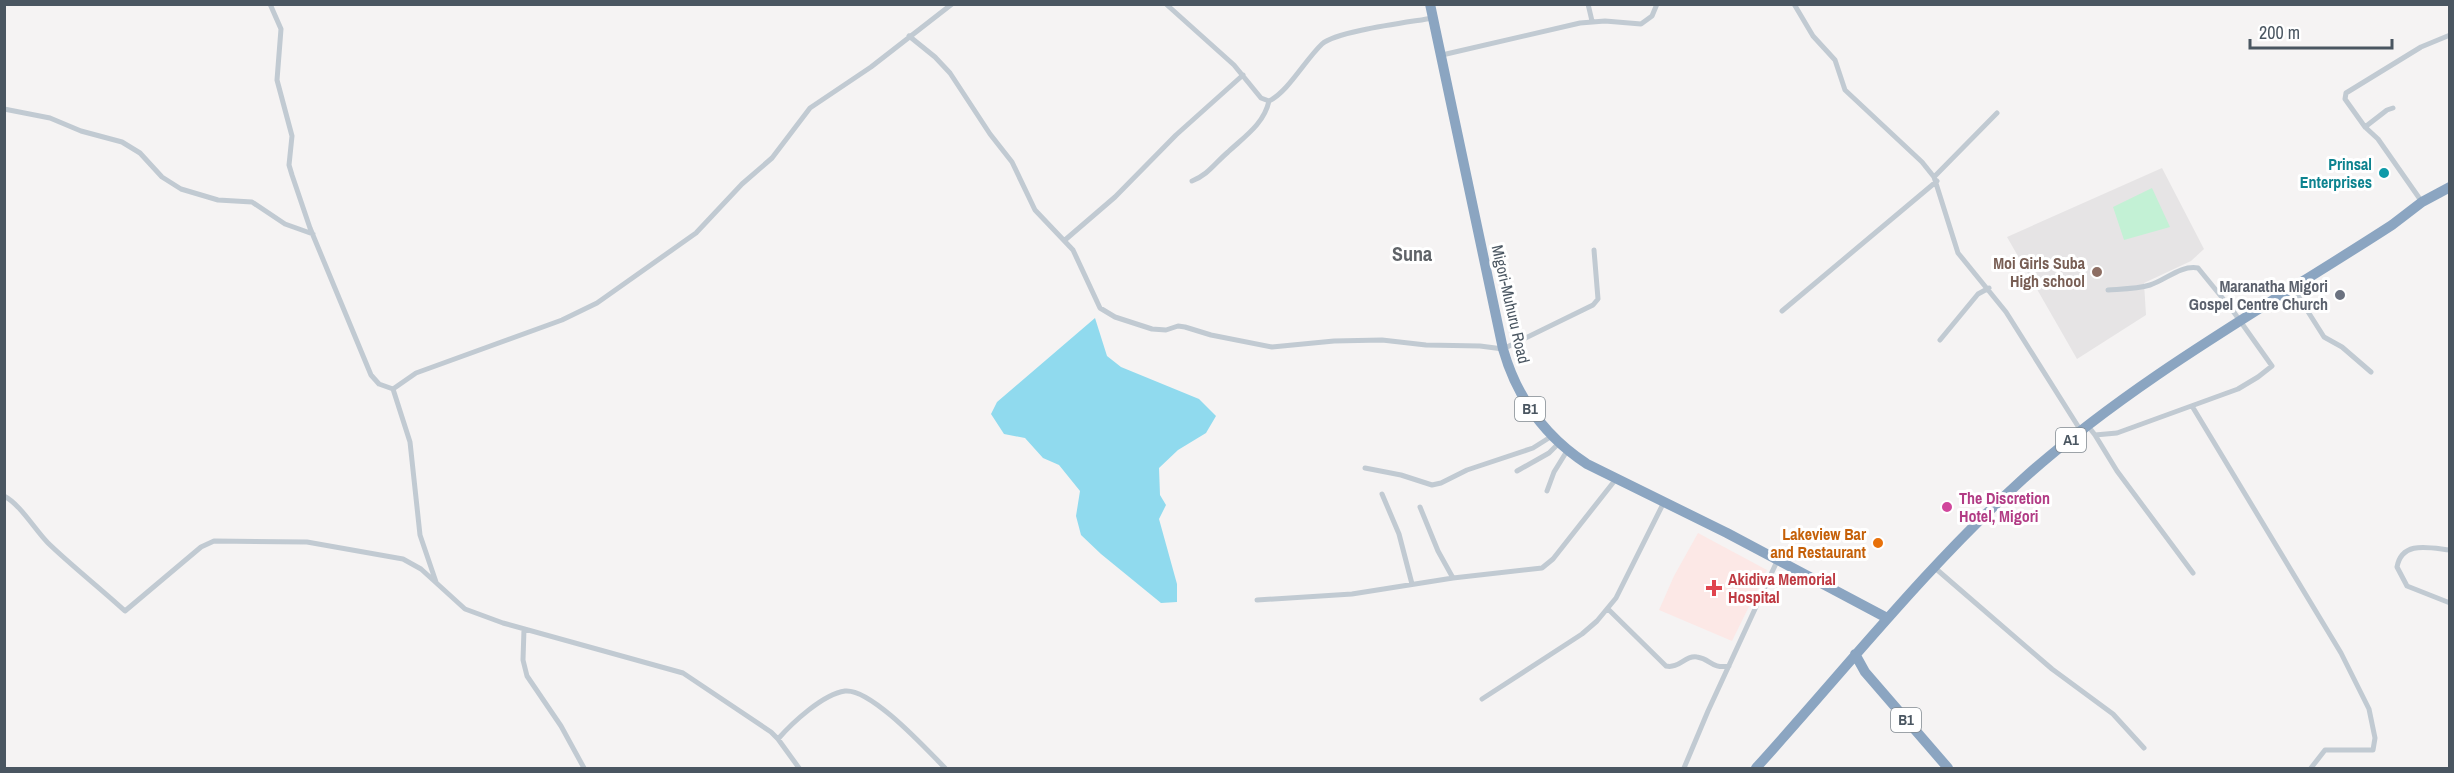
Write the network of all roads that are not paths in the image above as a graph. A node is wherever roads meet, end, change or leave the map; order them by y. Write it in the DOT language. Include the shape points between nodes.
graph roads {
  1 [pos="270,4"];
  2 [pos="952,4"];
  3 [pos="1166,4"];
  4 [pos="1430,4"];
  5 [pos="1588,4"];
  6 [pos="1658,4"];
  7 [pos="1794,4"];
  8 [pos="1433,18"];
  9 [pos="1592,21"];
  10 [pos="2450,35"];
  11 [pos="909,36"];
  12 [pos="1442,55"];
  13 [pos="1243,75"];
  14 [pos="1269,101"];
  15 [pos="2393,108"];
  16 [pos="4,109"];
  17 [pos="1997,112"];
  18 [pos="2365,127"];
  19 [pos="1936,179"];
  20 [pos="1192,181"];
  21 [pos="2450,187"];
  22 [pos="2422,202"];
  23 [pos="313,234"];
  24 [pos="1065,240"];
  25 [pos="1594,250"];
  26 [pos="1989,288"];
  27 [pos="2293,288"];
  28 [pos="2108,290"];
  29 [pos="1782,311"];
  30 [pos="2241,322"];
  31 [pos="1940,340"];
  32 [pos="1503,349"];
  33 [pos="2371,372"];
  34 [pos="393,389"];
  35 [pos="2192,406"];
  36 [pos="2085,428"];
  37 [pos="2095,435"];
  38 [pos="1559,443"];
  39 [pos="1365,468"];
  40 [pos="1517,471"];
  41 [pos="1616,478"];
  42 [pos="1547,491"];
  43 [pos="1382,494"];
  44 [pos="4,496"];
  45 [pos="1664,502"];
  46 [pos="1420,507"];
  47 [pos="2450,550"];
  48 [pos="1778,559"];
  49 [pos="1934,567"];
  50 [pos="2193,573"];
  51 [pos="1453,578"];
  52 [pos="436,583"];
  53 [pos="1412,584"];
  54 [pos="1257,600"];
  55 [pos="2450,603"];
  56 [pos="1608,609"];
  57 [pos="1887,618"];
  58 [pos="525,629"];
  59 [pos="1852,658"];
  60 [pos="1729,666"];
  61 [pos="1716,668"];
  62 [pos="1724,678"];
  63 [pos="1482,699"];
  64 [pos="778,739"];
  65 [pos="2144,748"];
  66 [pos="584,768"];
  67 [pos="799,768"];
  68 [pos="945,768"];
  69 [pos="1684,768"];
  70 [pos="1756,768"];
  71 [pos="1948,768"];
  72 [pos="2311,768"];
  1 -- 23 [label="street" via="281,29 277,80 292,136 289,165"];
  2 -- 11 [label="street"];
  3 -- 13 [label="street"];
  4 -- 8 [label="highway, Migori-Muhuru Road / B1"];
  5 -- 9 [label="street"];
  6 -- 9 [label="street" via="1652,16 1641,24"];
  7 -- 19 [label="street" via="1835,60 1845,90"];
  8 -- 12 [label="highway, Migori-Muhuru Road / B1"];
  8 -- 14 [label="street" via="1329,39 1280,94"];
  9 -- 12 [label="street"];
  10 -- 18 [label="street" via="2421,47 2346,93 2345,99"];
  11 -- 24 [label="street" via="950,73 1012,162 1035,210"];
  11 -- 34 [label="street" via="810,108 772,158 696,234 597,303 562,320 416,374"];
  12 -- 32 [label="highway, Migori-Muhuru Road / B1"];
  13 -- 14 [label="street"];
  13 -- 24 [label="street"];
  14 -- 20 [label="street" via="1264,116 1242,141 1206,174"];
  15 -- 18 [label="street"];
  16 -- 23 [label="street" via="50,118 122,142 146,157 162,177 181,189 218,200 252,202 278,220"];
  17 -- 19 [label="street"];
  18 -- 22 [label="street"];
  19 -- 26 [label="street" via="1958,253"];
  19 -- 29 [label="street"];
  21 -- 22 [label="highway, A1"];
  22 -- 27 [label="highway, A1"];
  23 -- 34 [label="street" via="371,375 379,384"];
  24 -- 32 [label="street" via="1080,261 1100,308 1152,329 1182,326 1272,347 1382,340"];
  25 -- 32 [label="street" via="1598,299 1593,305"];
  26 -- 31 [label="street" via="1978,294"];
  26 -- 36 [label="street"];
  27 -- 30 [label="highway, A1"];
  27 -- 33 [label="street" via="2324,337"];
  28 -- 30 [label="street" via="2150,285 2178,271 2198,268"];
  30 -- 35 [label="street" via="2271,368 2244,386"];
  30 -- 36 [label="highway, A1" via="2156,376"];
  32 -- 38 [label="highway, Migori-Muhuru Road / B1" via="1524,401"];
  34 -- 52 [label="street" via="413,456 420,535"];
  35 -- 37 [label="street" via="2117,434"];
  35 -- 72 [label="street" via="2337,646 2369,709 2375,738 2373,750 2325,750"];
  36 -- 37 [label="street"];
  36 -- 49 [label="highway, A1" via="2025,478"];
  37 -- 50 [label="street"];
  38 -- 39 [label="street" via="1533,448 1432,485"];
  38 -- 40 [label="street"];
  38 -- 41 [label="highway, Migori-Muhuru Road / B1"];
  38 -- 42 [label="street"];
  41 -- 45 [label="highway, Migori-Muhuru Road / B1"];
  41 -- 51 [label="street" via="1542,568"];
  43 -- 53 [label="street" via="1399,534"];
  44 -- 52 [label="street" via="14,502 48,543 125,611 201,547 219,541 307,542 393,555 411,563"];
  45 -- 48 [label="highway, Migori-Muhuru Road / B1"];
  45 -- 56 [label="street"];
  46 -- 51 [label="street"];
  47 -- 55 [label="street" via="2414,548 2402,554 2397,567 2407,586"];
  48 -- 57 [label="highway, Migori-Muhuru Road / B1"];
  48 -- 60 [label="street"];
  49 -- 57 [label="highway, A1"];
  49 -- 65 [label="street" via="2052,669 2113,714"];
  51 -- 53 [label="street"];
  52 -- 58 [label="street" via="465,609"];
  53 -- 54 [label="street" via="1352,594"];
  56 -- 61 [label="street" via="1666,666 1698,657"];
  56 -- 63 [label="street" via="1582,634"];
  57 -- 59 [label="highway, A1"];
  58 -- 64 [label="street" via="683,673"];
  58 -- 66 [label="street" via="523,660 527,676"];
  59 -- 70 [label="highway, A1"];
  59 -- 71 [label="highway, B1"];
  60 -- 61 [label="street"];
  60 -- 62 [label="street"];
  61 -- 62 [label="street"];
  62 -- 69 [label="street"];
  64 -- 67 [label="street"];
  64 -- 68 [label="street" via="826,699 851,691 907,729"];
}
